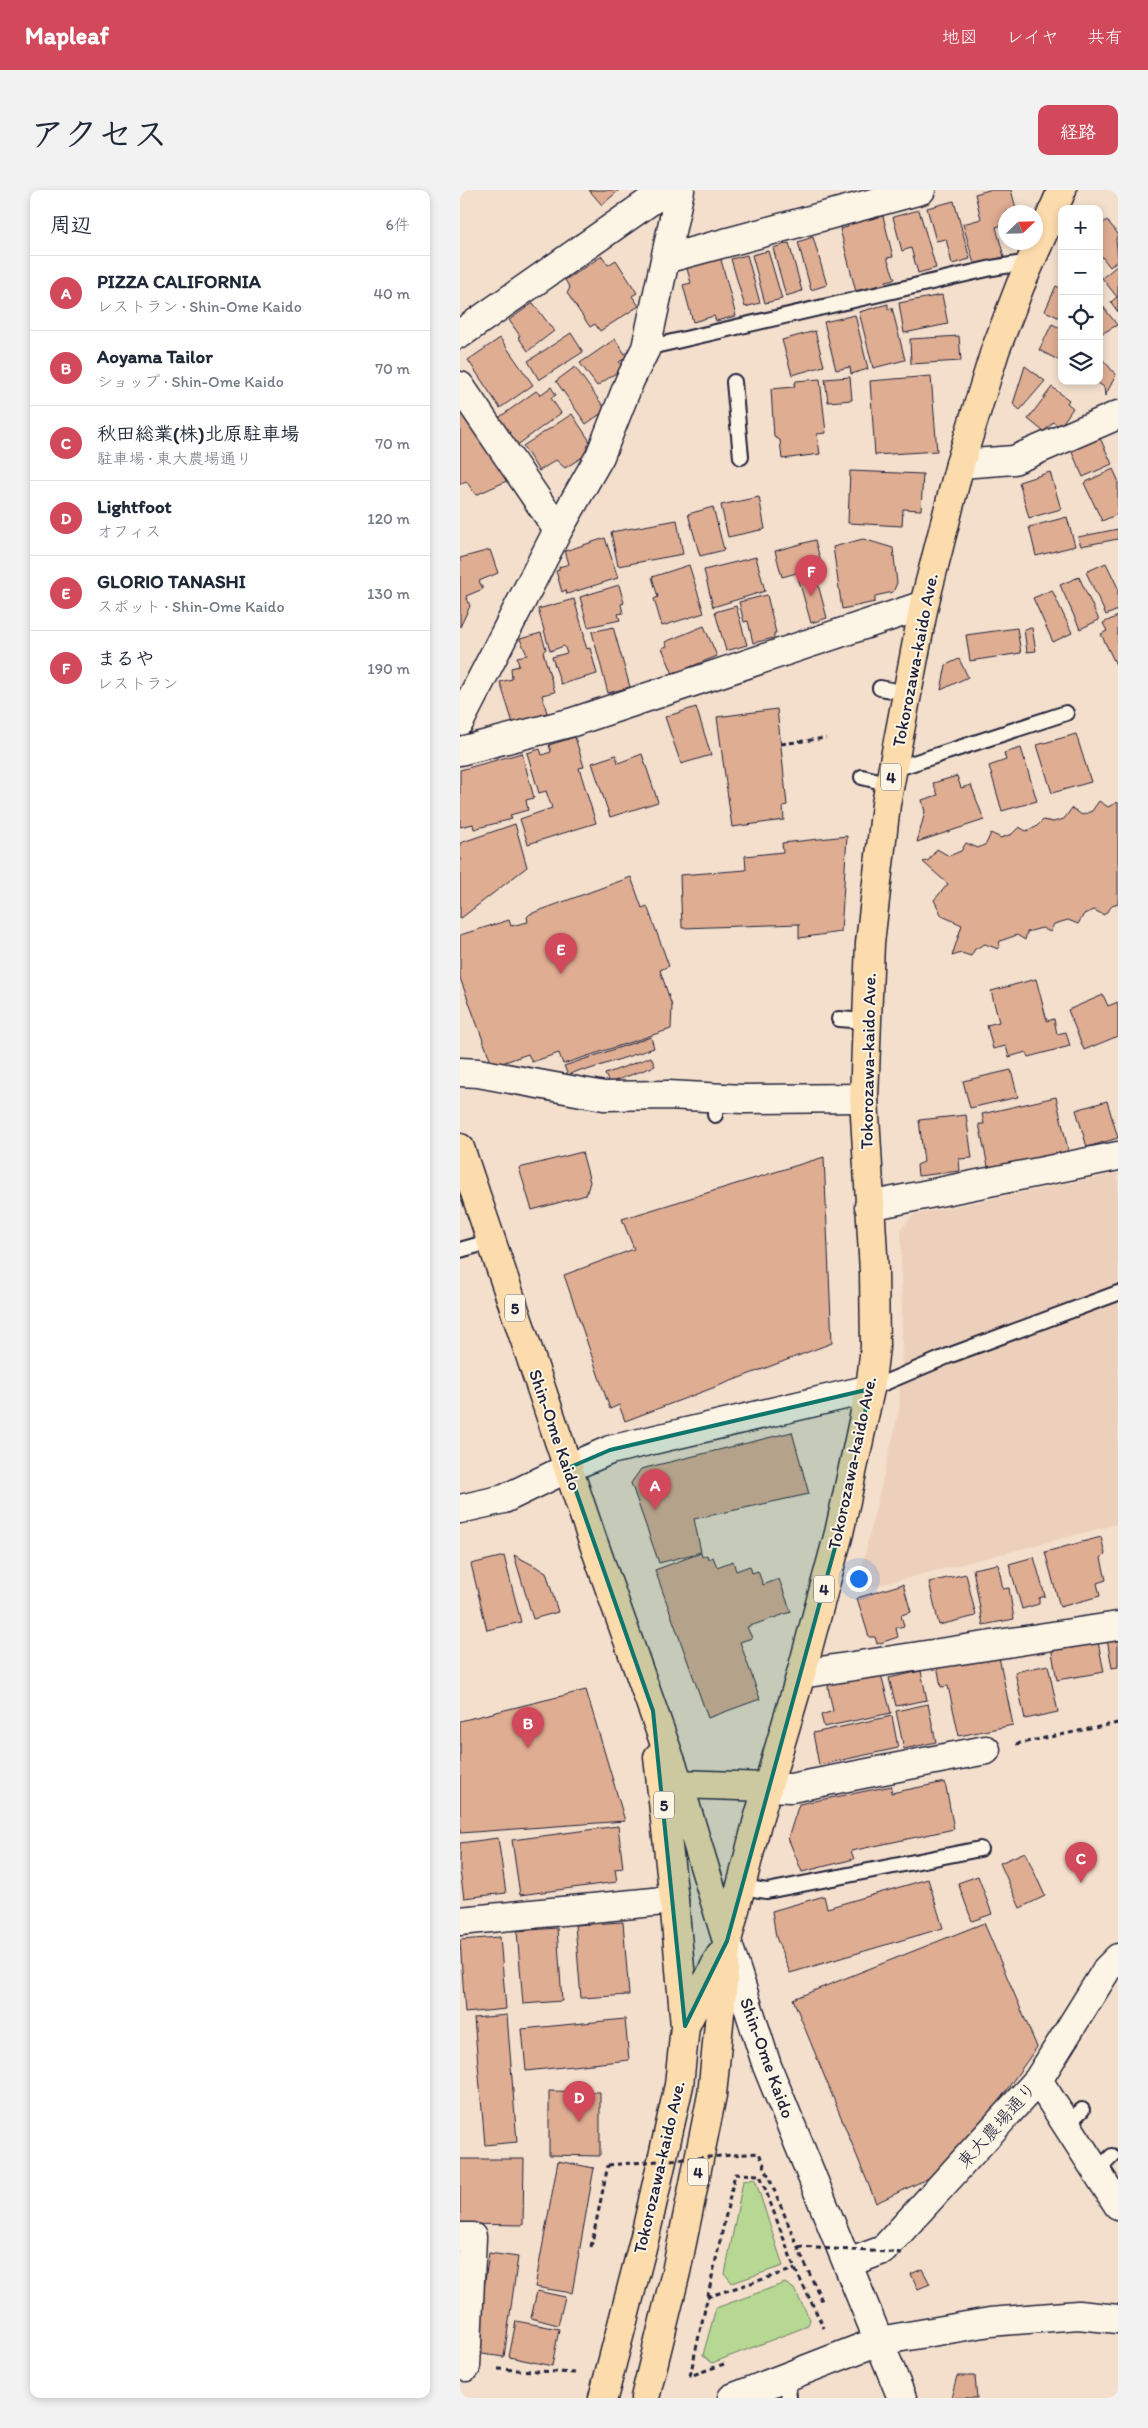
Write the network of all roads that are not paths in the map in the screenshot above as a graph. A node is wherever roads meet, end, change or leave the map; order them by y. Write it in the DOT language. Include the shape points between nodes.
graph roads {
  1 [pos="666,190"];
  2 [pos="680,190"];
  3 [pos="921,190"];
  4 [pos="1062,190"];
  5 [pos="878,195"];
  6 [pos="666,259"];
  7 [pos="1030,262"];
  8 [pos="460,334"];
  9 [pos="646,348"];
  10 [pos="734,382"];
  11 [pos="460,386"];
  12 [pos="1118,414"];
  13 [pos="741,457"];
  14 [pos="960,464"];
  15 [pos="558,530"];
  16 [pos="924,605"];
  17 [pos="880,688"];
  18 [pos="907,693"];
  19 [pos="1066,713"];
  20 [pos="460,721"];
  21 [pos="460,752"];
  22 [pos="862,777"];
  23 [pos="891,777"];
  24 [pos="839,1019"];
  25 [pos="866,1021"];
  26 [pos="460,1072"];
  27 [pos="864,1098"];
  28 [pos="460,1148"];
  29 [pos="1118,1156"];
  30 [pos="869,1206"];
  31 [pos="492,1241"];
  32 [pos="460,1250"];
  33 [pos="1118,1293"];
  34 [pos="870,1389"];
  35 [pos="568,1468"];
  36 [pos="460,1509"];
  37 [pos="1118,1626"];
  38 [pos="801,1674"];
  39 [pos="653,1710"];
  40 [pos="986,1750"];
  41 [pos="679,1784"];
  42 [pos="767,1787"];
  43 [pos="980,1850"];
  44 [pos="741,1888"];
  45 [pos="674,1900"];
  46 [pos="460,1921"];
  47 [pos="727,1941"];
  48 [pos="1118,1958"];
  49 [pos="685,2026"];
  50 [pos="1038,2080"];
  51 [pos="1118,2205"];
  52 [pos="460,2237"];
  53 [pos="848,2264"];
  54 [pos="1118,2319"];
  55 [pos="879,2341"];
  56 [pos="466,2367"];
  57 [pos="788,2387"];
  58 [pos="603,2398"];
  59 [pos="645,2398"];
  60 [pos="732,2398"];
  61 [pos="902,2398"];
  1 -- 8 [label="street"];
  2 -- 6 [label="street"];
  3 -- 5 [label="street"];
  4 -- 7 [label="main road, Tokorozawa-kaido Ave. / 4"];
  5 -- 6 [label="street"];
  6 -- 9 [label="street"];
  7 -- 9 [label="lane"];
  7 -- 14 [label="main road, Tokorozawa-kaido Ave. / 4" via="995,351"];
  9 -- 15 [label="street" via="634,389 600,456 594,480"];
  10 -- 13 [label="lane"];
  11 -- 15 [label="street"];
  12 -- 14 [label="street" via="1014,460"];
  14 -- 16 [label="main road, Tokorozawa-kaido Ave. / 4"];
  15 -- 20 [label="street"];
  16 -- 18 [label="main road, Tokorozawa-kaido Ave. / 4"];
  16 -- 21 [label="street" via="836,641 573,722"];
  17 -- 18 [label="lane"];
  18 -- 23 [label="main road, Tokorozawa-kaido Ave. / 4"];
  19 -- 23 [label="lane"];
  22 -- 23 [label="lane"];
  23 -- 25 [label="main road, Tokorozawa-kaido Ave. / 4" via="870,942"];
  24 -- 25 [label="lane"];
  25 -- 27 [label="main road, Tokorozawa-kaido Ave. / 4"];
  26 -- 27 [label="street" via="478,1073 545,1092 604,1096 643,1104 683,1088 715,1106"];
  27 -- 30 [label="main road, Tokorozawa-kaido Ave. / 4"];
  28 -- 31 [label="main road, Shin-Ome Kaido / 5"];
  29 -- 30 [label="street"];
  30 -- 34 [label="main road, Tokorozawa-kaido Ave. / 4" via="875,1347"];
  31 -- 32 [label="lane"];
  31 -- 35 [label="main road, Shin-Ome Kaido / 5"];
  33 -- 34 [label="lane" via="948,1356"];
  34 -- 35 [label="street" via="610,1450"];
  34 -- 38 [label="main road, Tokorozawa-kaido Ave. / 4" via="839,1533"];
  35 -- 36 [label="street" via="504,1499"];
  35 -- 39 [label="main road, Shin-Ome Kaido / 5"];
  37 -- 38 [label="street"];
  38 -- 42 [label="main road, Tokorozawa-kaido Ave. / 4"];
  39 -- 41 [label="main road, Shin-Ome Kaido / 5"];
  39 -- 45 [label="main road, Shin-Ome Kaido / 5"];
  40 -- 42 [label="street" via="795,1787"];
  41 -- 42 [label="main road"];
  41 -- 47 [label="main road, Shin-Ome Kaido / 5"];
  42 -- 44 [label="main road, Tokorozawa-kaido Ave. / 4"];
  43 -- 44 [label="lane" via="767,1891"];
  44 -- 47 [label="main road, Tokorozawa-kaido Ave. / 4"];
  45 -- 46 [label="street"];
  45 -- 49 [label="main road, Shin-Ome Kaido / 5"];
  47 -- 49 [label="main road, Tokorozawa-kaido Ave. / 4"];
  47 -- 53 [label="street, Shin-Ome Kaido" via="767,2066"];
  47 -- 59 [label="main road, Tokorozawa-kaido Ave. / 4" via="712,2096 676,2272"];
  48 -- 50 [label="street, 東大農場通り" via="1076,2007"];
  49 -- 58 [label="main road, Tokorozawa-kaido Ave. / 4" via="679,2085"];
  50 -- 51 [label="street" via="1074,2118 1104,2164"];
  50 -- 53 [label="street, 東大農場通り" via="883,2250"];
  52 -- 56 [label="street" via="472,2237"];
  53 -- 55 [label="street, Shin-Ome Kaido"];
  54 -- 55 [label="street" via="1078,2315 990,2322"];
  55 -- 57 [label="street"];
  55 -- 61 [label="street, Shin-Ome Kaido"];
  57 -- 60 [label="street"];
}
